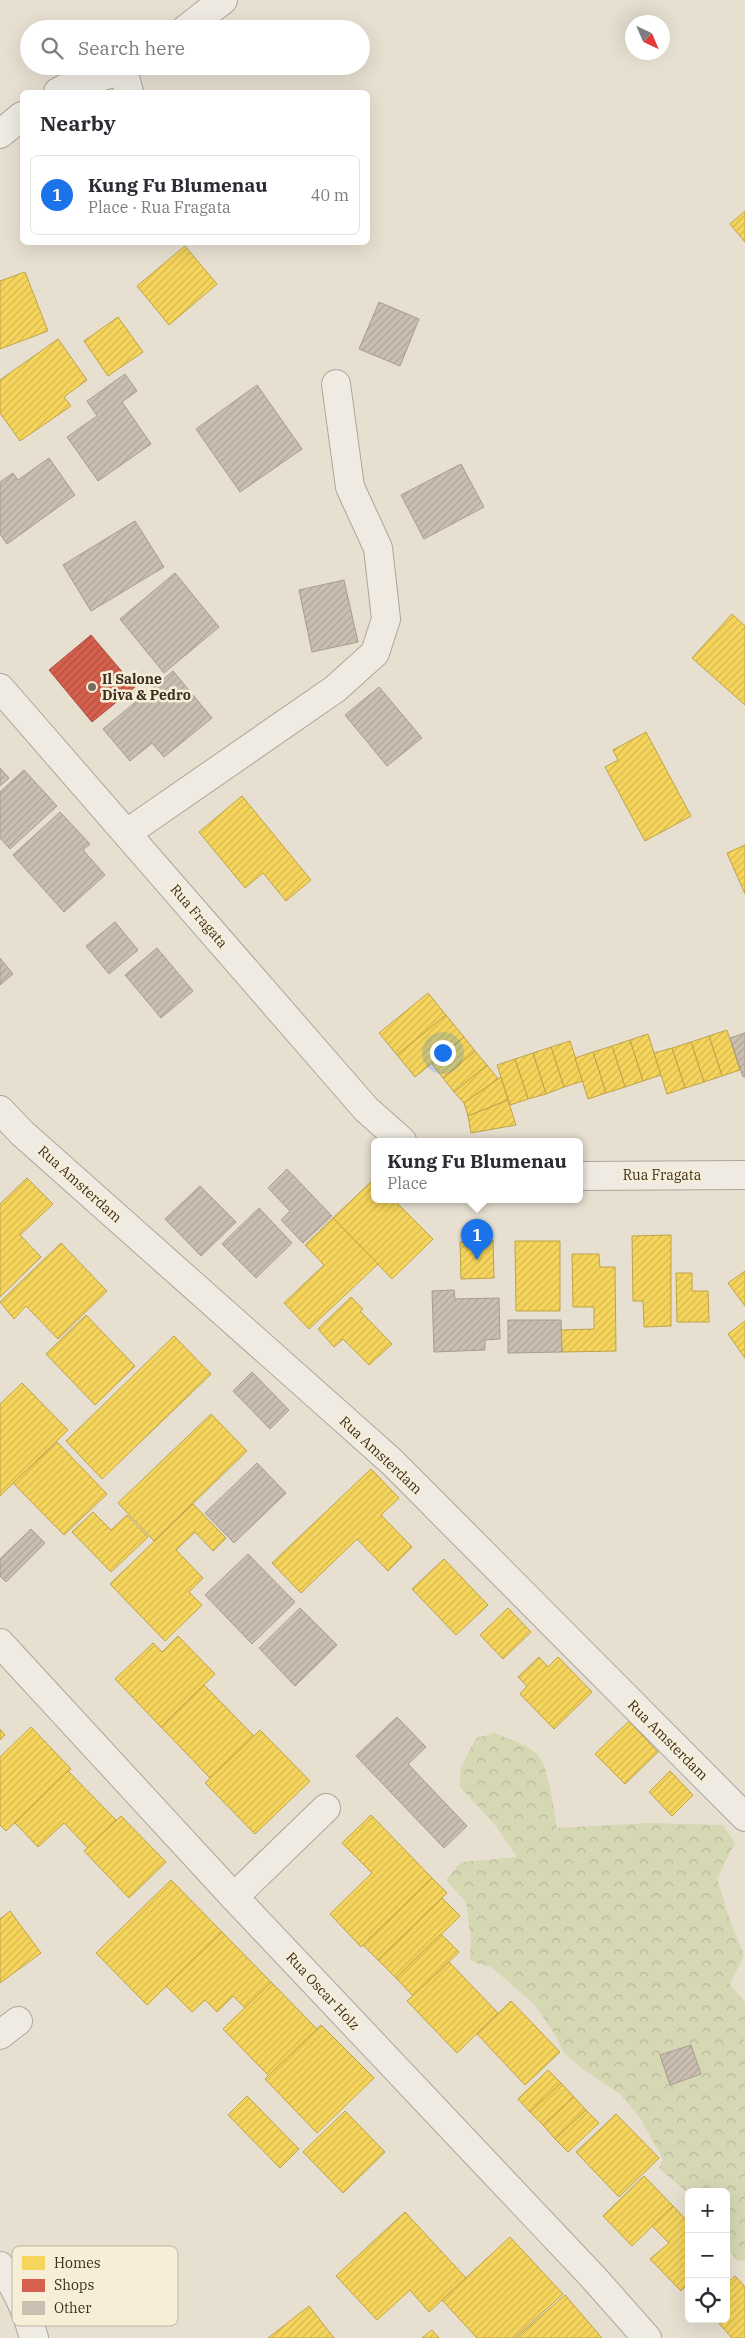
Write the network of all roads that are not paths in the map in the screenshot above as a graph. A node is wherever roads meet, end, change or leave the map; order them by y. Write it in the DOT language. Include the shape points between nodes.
graph roads {
  1 [pos="223,0"];
  2 [pos="197,20"];
  3 [pos="127,76"];
  4 [pos="62,90"];
  5 [pos="20,118"];
  6 [pos="0,134"];
  7 [pos="336,384"];
  8 [pos="0,688"];
  9 [pos="127,834"];
  10 [pos="0,1110"];
  11 [pos="399,1138"];
  12 [pos="745,1175"];
  13 [pos="583,1176"];
  14 [pos="0,1644"];
  15 [pos="326,1808"];
  16 [pos="745,1817"];
  17 [pos="234,1897"];
  18 [pos="0,2266"];
  19 [pos="12,2283"];
  20 [pos="648,2338"];
  1 -- 2 [label="street"];
  3 -- 4 [label="street" via="72,85"];
  5 -- 6 [label="street"];
  7 -- 9 [label="street" via="350,487 378,548 386,619 375,653 335,689"];
  8 -- 9 [label="street, Rua Fragata"];
  9 -- 11 [label="street, Rua Fragata" via="366,1109"];
  10 -- 16 [label="street, Rua Amsterdam" via="392,1462"];
  12 -- 13 [label="street, Rua Fragata"];
  14 -- 17 [label="street, Rua Oscar Holz"];
  15 -- 17 [label="street"];
  17 -- 20 [label="street, Rua Oscar Holz"];
  18 -- 19 [label="street"];
}
